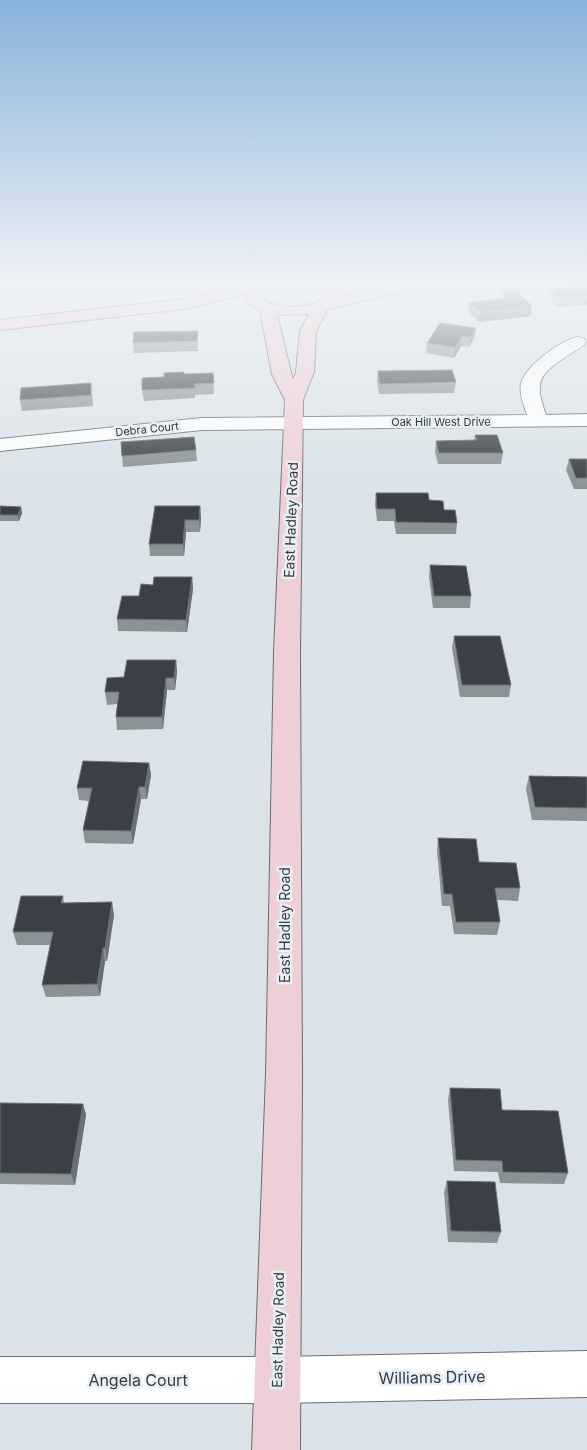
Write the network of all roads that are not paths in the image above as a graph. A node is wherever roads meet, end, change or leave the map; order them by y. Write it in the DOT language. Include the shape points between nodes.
graph roads {
  1 [pos="276,354"];
  2 [pos="306,354"];
  3 [pos="561,354"];
  4 [pos="294,412"];
  5 [pos="587,420"];
  6 [pos="538,421"];
  7 [pos="0,445"];
  8 [pos="587,1374"];
  9 [pos="0,1380"];
  10 [pos="277,1380"];
  11 [pos="276,1450"];
  1 -- 4 [label="street, East Hadley Road"];
  2 -- 4 [label="street, East Hadley Road"];
  3 -- 6 [label="street" via="539,369 530,383 531,400"];
  4 -- 6 [label="street, Oak Hill West Drive"];
  4 -- 7 [label="street, Debra Court"];
  4 -- 10 [label="street, East Hadley Road" via="287,652 284,1074"];
  5 -- 6 [label="street, Oak Hill West Drive"];
  8 -- 10 [label="street, Williams Drive"];
  9 -- 10 [label="street, Angela Court"];
  10 -- 11 [label="street, East Hadley Road"];
}
